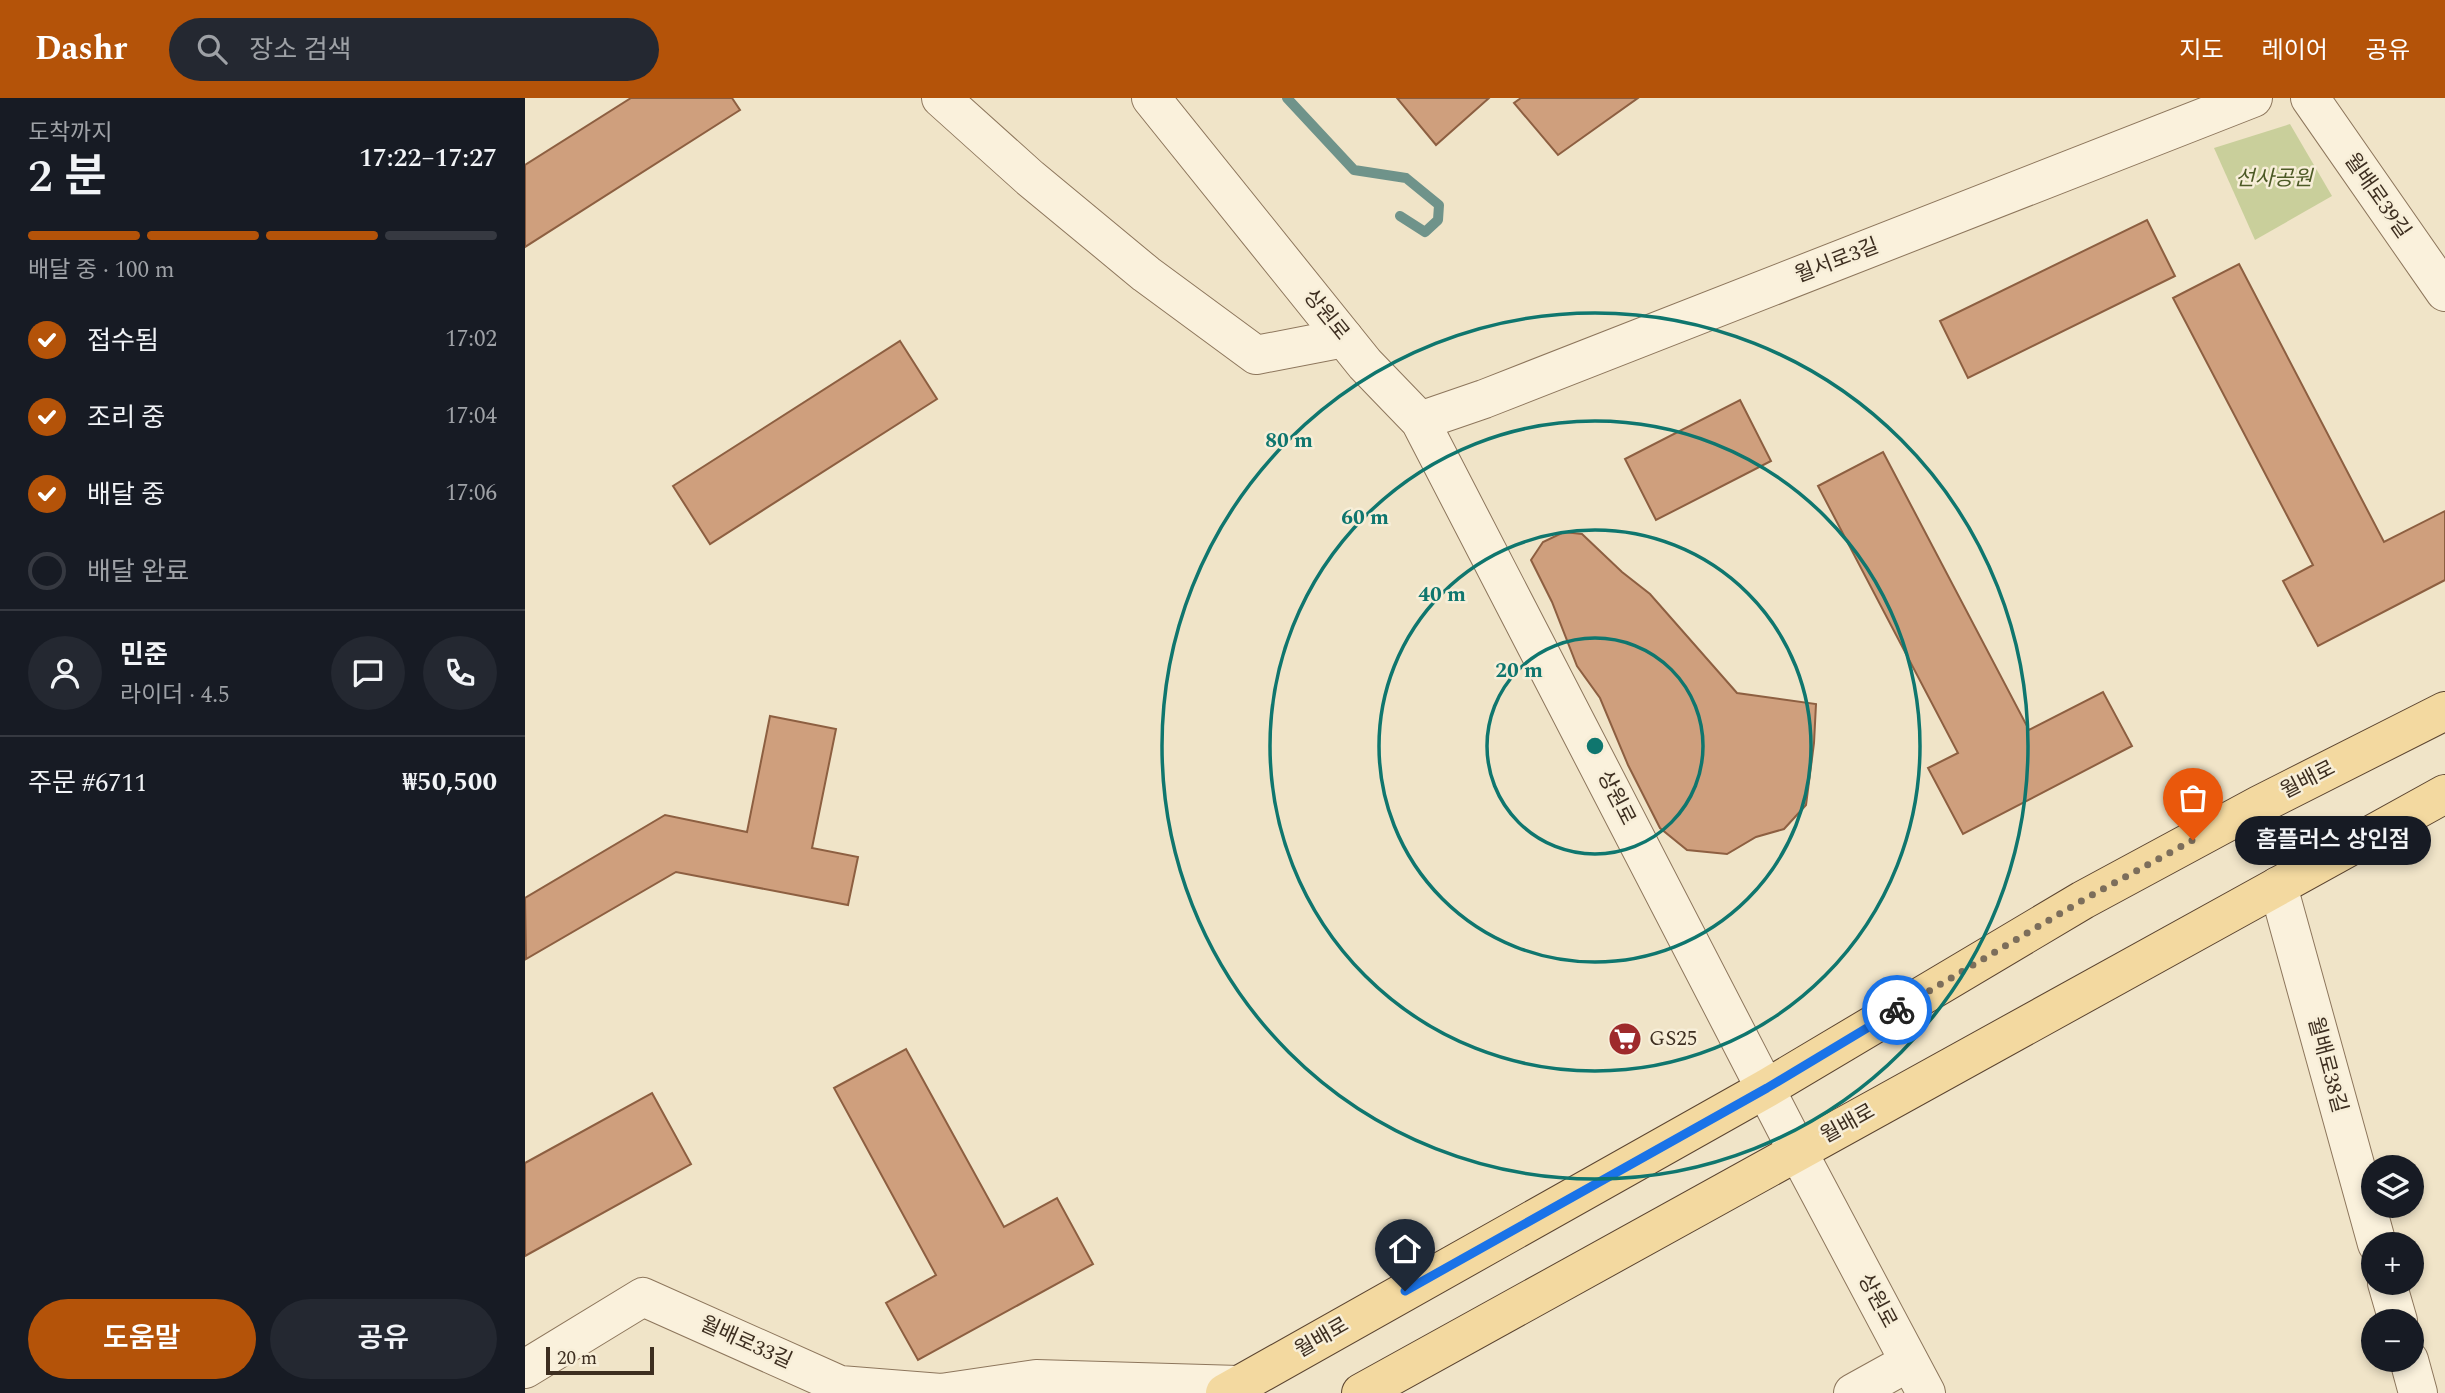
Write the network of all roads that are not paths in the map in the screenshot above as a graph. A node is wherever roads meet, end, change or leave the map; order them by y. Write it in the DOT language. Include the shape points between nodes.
graph roads {
  1 [pos="941,98"];
  2 [pos="1151,98"];
  3 [pos="2253,98"];
  4 [pos="2310,98"];
  5 [pos="2445,292"];
  6 [pos="1344,338"];
  7 [pos="1420,421"];
  8 [pos="2445,711"];
  9 [pos="2445,794"];
  10 [pos="2278,886"];
  11 [pos="1767,1088"];
  12 [pos="1798,1152"];
  13 [pos="2374,1232"];
  14 [pos="525,1368"];
  15 [pos="2412,1372"];
  16 [pos="1918,1377"];
  17 [pos="1232,1389"];
  18 [pos="1361,1393"];
  19 [pos="1853,1393"];
  20 [pos="2418,1393"];
  1 -- 6 [label="street" via="1135,265 1256,355"];
  2 -- 6 [label="street, 상원로"];
  3 -- 7 [label="street, 월서로3길"];
  4 -- 5 [label="street, 월배로39길"];
  6 -- 7 [label="street, 상원로"];
  7 -- 11 [label="street, 상원로"];
  8 -- 11 [label="main road, 월배로" via="2259,804 2083,900"];
  9 -- 10 [label="main road, 월배로"];
  10 -- 12 [label="main road, 월배로"];
  10 -- 13 [label="street, 월배로38길"];
  11 -- 12 [label="street, 상원로"];
  11 -- 17 [label="main road, 월배로"];
  12 -- 16 [label="street, 상원로"];
  12 -- 18 [label="main road, 월배로"];
  14 -- 17 [label="street, 월배로33길" via="643,1297 840,1385 941,1393 1037,1379"];
  15 -- 20 [label="street"];
  16 -- 19 [label="street, 상원로"];
}
